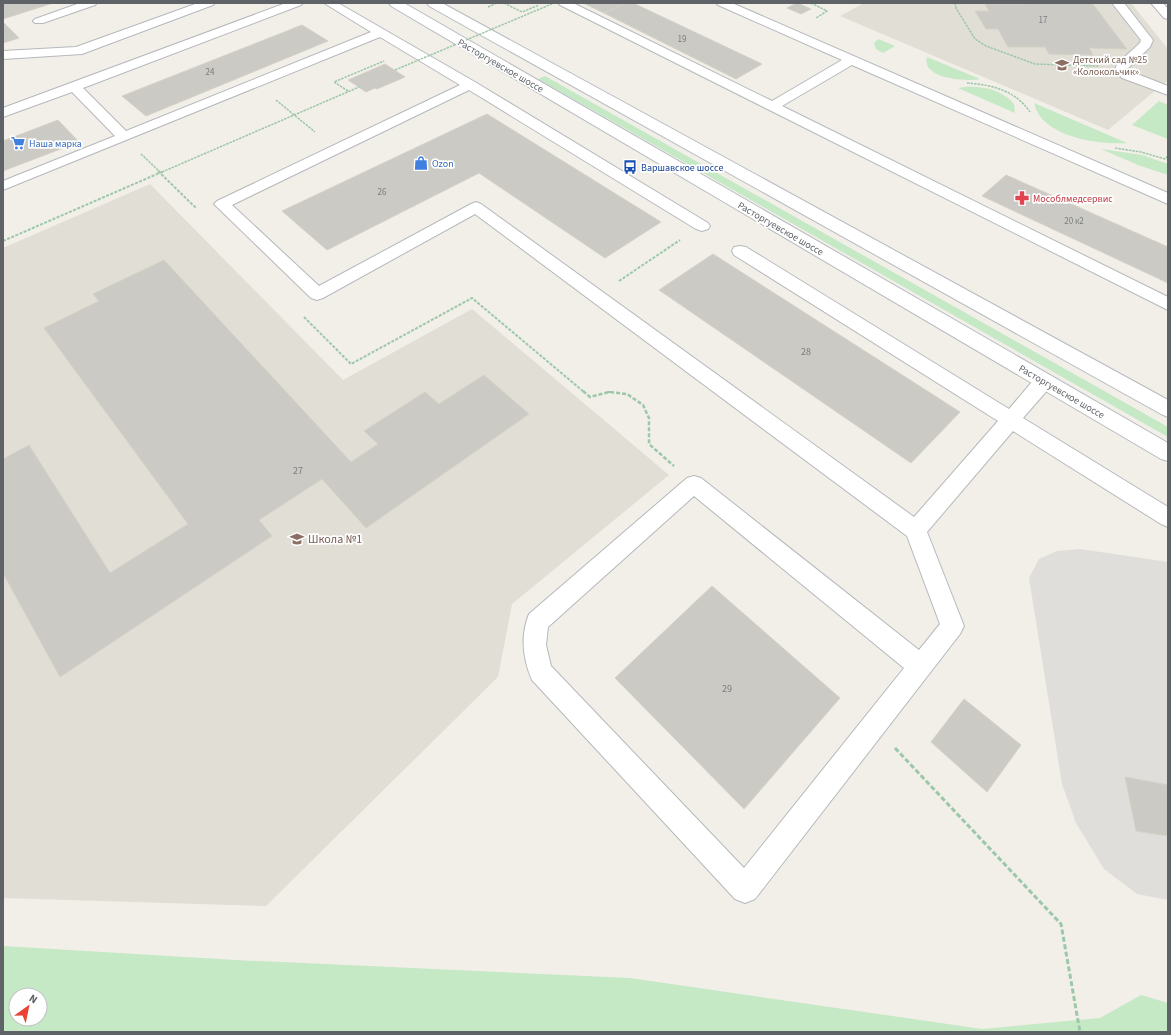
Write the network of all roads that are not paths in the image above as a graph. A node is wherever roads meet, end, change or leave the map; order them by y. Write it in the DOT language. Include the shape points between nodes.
graph roads {
  1 [pos="91,3"];
  2 [pos="210,3"];
  3 [pos="298,3"];
  4 [pos="330,3"];
  5 [pos="395,3"];
  6 [pos="433,3"];
  7 [pos="564,3"];
  8 [pos="722,3"];
  9 [pos="1118,3"];
  10 [pos="1157,3"];
  11 [pos="1168,16"];
  12 [pos="39,21"];
  13 [pos="380,33"];
  14 [pos="3,55"];
  15 [pos="852,60"];
  16 [pos="470,85"];
  17 [pos="74,86"];
  18 [pos="1168,90"];
  19 [pos="773,106"];
  20 [pos="3,113"];
  21 [pos="124,137"];
  22 [pos="3,186"];
  23 [pos="1168,199"];
  24 [pos="702,226"];
  25 [pos="740,251"];
  26 [pos="1168,304"];
  27 [pos="1044,381"];
  28 [pos="1168,409"];
  29 [pos="1010,420"];
  30 [pos="1168,452"];
  31 [pos="1168,518"];
  32 [pos="916,530"];
  33 [pos="920,666"];
  1 -- 12 [label="lane"];
  2 -- 14 [label="lane" via="78,51"];
  3 -- 17 [label="lane"];
  4 -- 13 [label="lane"];
  5 -- 27 [label="main road, Расторгуевское шоссе"];
  6 -- 28 [label="main road, Расторгуевское шоссе"];
  7 -- 19 [label="lane"];
  8 -- 15 [label="lane"];
  9 -- 18 [label="lane" via="1147,40 1121,70 1127,75"];
  10 -- 11 [label="lane"];
  13 -- 16 [label="lane"];
  13 -- 21 [label="lane"];
  15 -- 19 [label="lane"];
  15 -- 23 [label="lane"];
  16 -- 24 [label="lane"];
  16 -- 32 [label="lane" via="222,204 317,294 476,207"];
  17 -- 20 [label="lane"];
  17 -- 21 [label="lane"];
  19 -- 26 [label="lane"];
  21 -- 22 [label="lane"];
  25 -- 29 [label="lane"];
  27 -- 29 [label="lane"];
  27 -- 30 [label="main road, Расторгуевское шоссе"];
  29 -- 31 [label="lane"];
  29 -- 32 [label="lane"];
  32 -- 33 [label="lane" via="952,626"];
  33 -- 33 [label="lane" via="694,484 537,622 534,645 540,672 745,889"];
}
